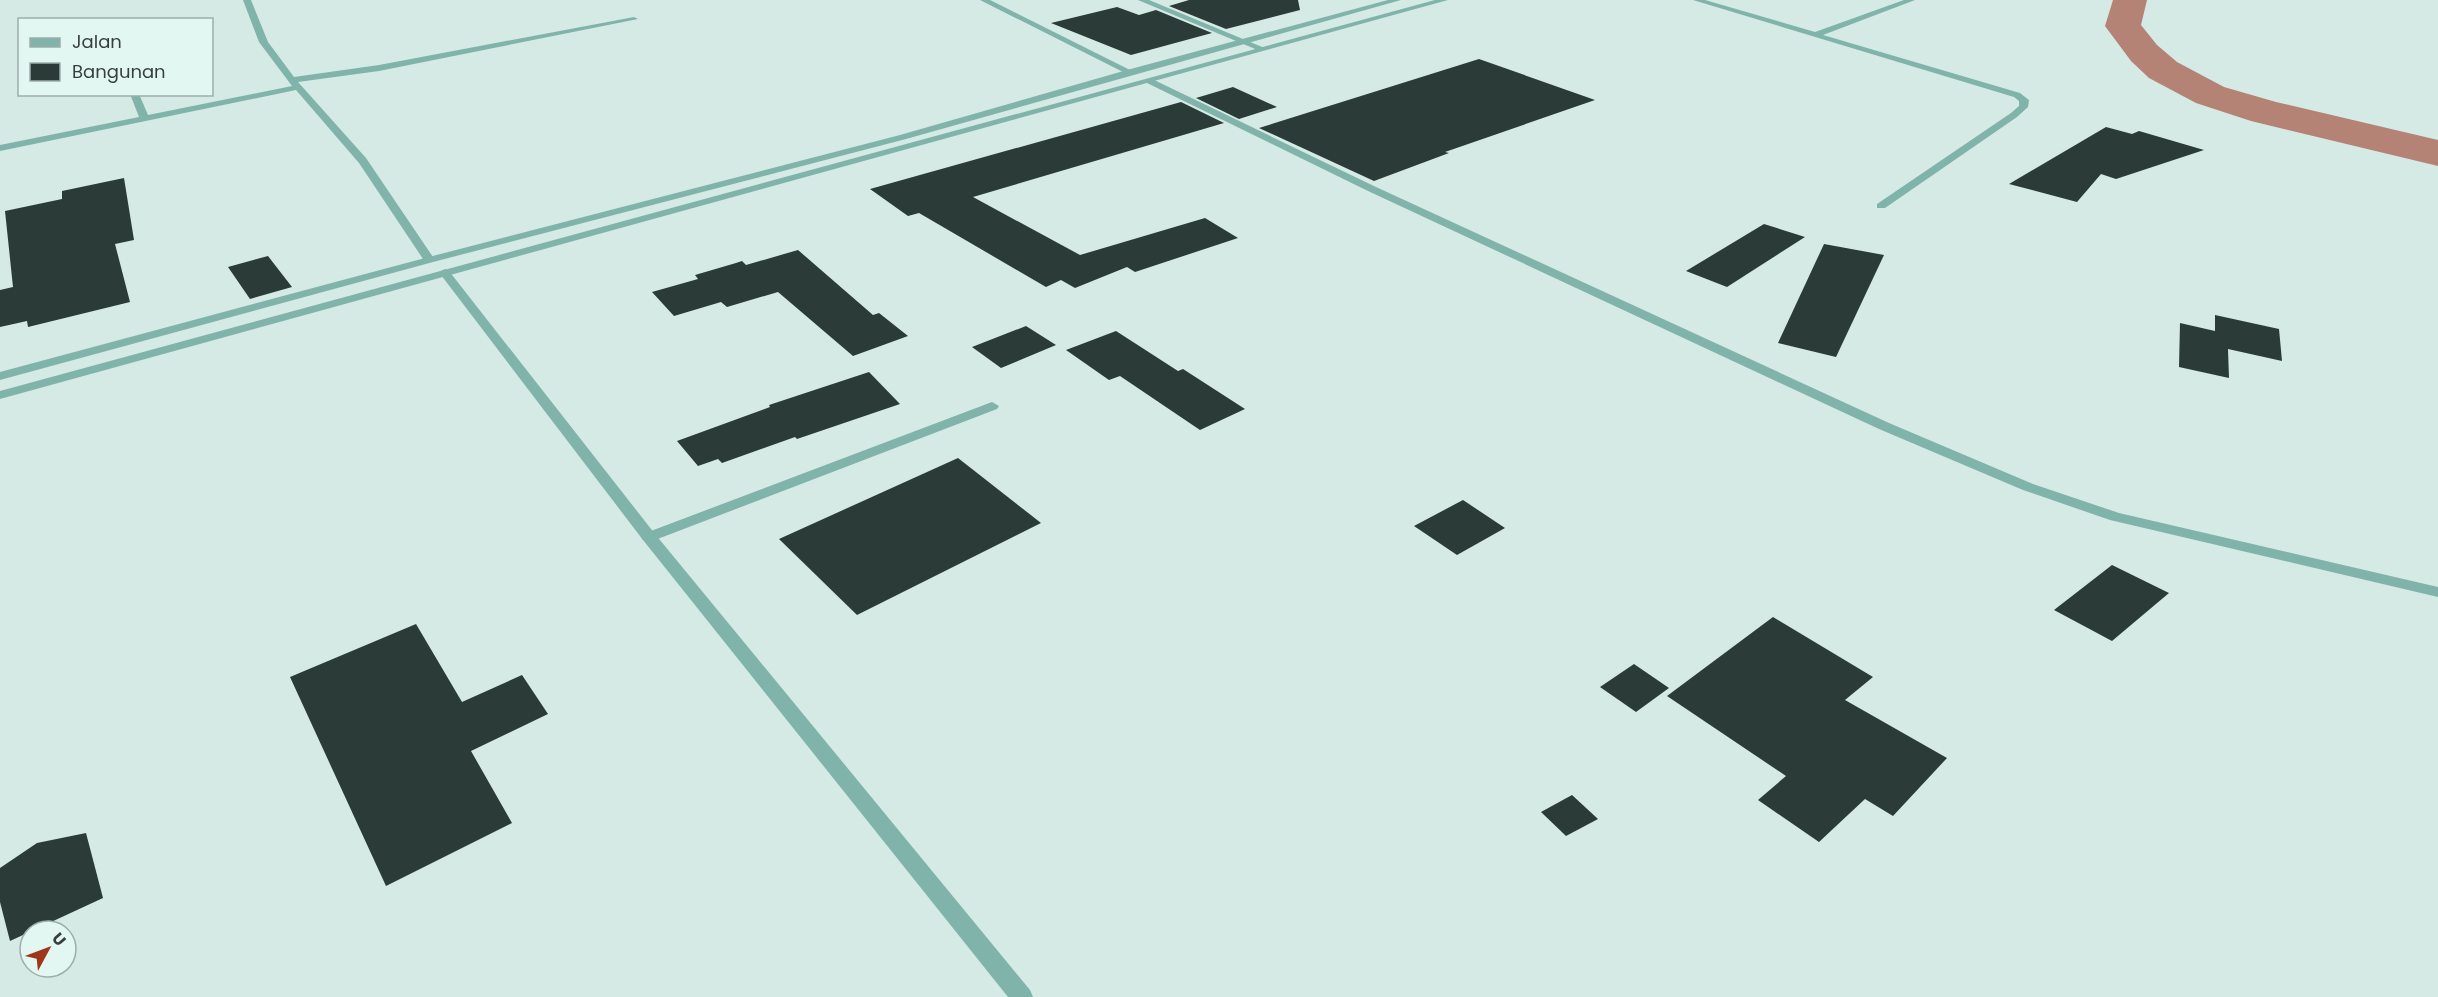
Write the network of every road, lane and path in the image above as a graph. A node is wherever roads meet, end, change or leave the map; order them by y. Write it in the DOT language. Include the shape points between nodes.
graph roads {
  1 [pos="247,0"];
  2 [pos="984,0"];
  3 [pos="1142,0"];
  4 [pos="1165,0"];
  5 [pos="1397,0"];
  6 [pos="1443,0"];
  7 [pos="1697,0"];
  8 [pos="1911,0"];
  9 [pos="634,19"];
  10 [pos="1815,35"];
  11 [pos="1258,37"];
  12 [pos="1243,41"];
  13 [pos="1278,45"];
  14 [pos="1263,49"];
  15 [pos="1130,72"];
  16 [pos="1150,81"];
  17 [pos="296,84"];
  18 [pos="135,96"];
  19 [pos="145,118"];
  20 [pos="903,137"];
  21 [pos="917,146"];
  22 [pos="0,148"];
  23 [pos="1881,206"];
  24 [pos="429,260"];
  25 [pos="445,273"];
  26 [pos="0,376"];
  27 [pos="0,395"];
  28 [pos="992,406"];
  29 [pos="649,537"];
  30 [pos="2438,592"];
  31 [pos="1022,997"];
  1 -- 17 [label="street" via="251,20 264,44"];
  2 -- 15 [label="street"];
  3 -- 12 [label="street"];
  4 -- 11 [label="street"];
  5 -- 11 [label="street"];
  6 -- 13 [label="street"];
  7 -- 10 [label="street"];
  8 -- 10 [label="street"];
  9 -- 17 [label="street"];
  10 -- 23 [label="street" via="2017,94 2024,100 2023,107 2014,115"];
  11 -- 12 [label="street"];
  11 -- 13 [label="street"];
  12 -- 14 [label="street"];
  12 -- 15 [label="street"];
  13 -- 14 [label="street"];
  14 -- 16 [label="street"];
  15 -- 20 [label="street"];
  16 -- 21 [label="street"];
  16 -- 30 [label="street" via="1372,189 1955,458 2028,487 2115,517"];
  17 -- 19 [label="street"];
  17 -- 24 [label="street" via="353,148"];
  18 -- 19 [label="street"];
  19 -- 22 [label="street"];
  20 -- 21 [label="street"];
  20 -- 24 [label="street"];
  21 -- 25 [label="street"];
  24 -- 26 [label="street"];
  25 -- 27 [label="street"];
  25 -- 29 [label="street"];
  28 -- 29 [label="street"];
  29 -- 31 [label="street"];
}
